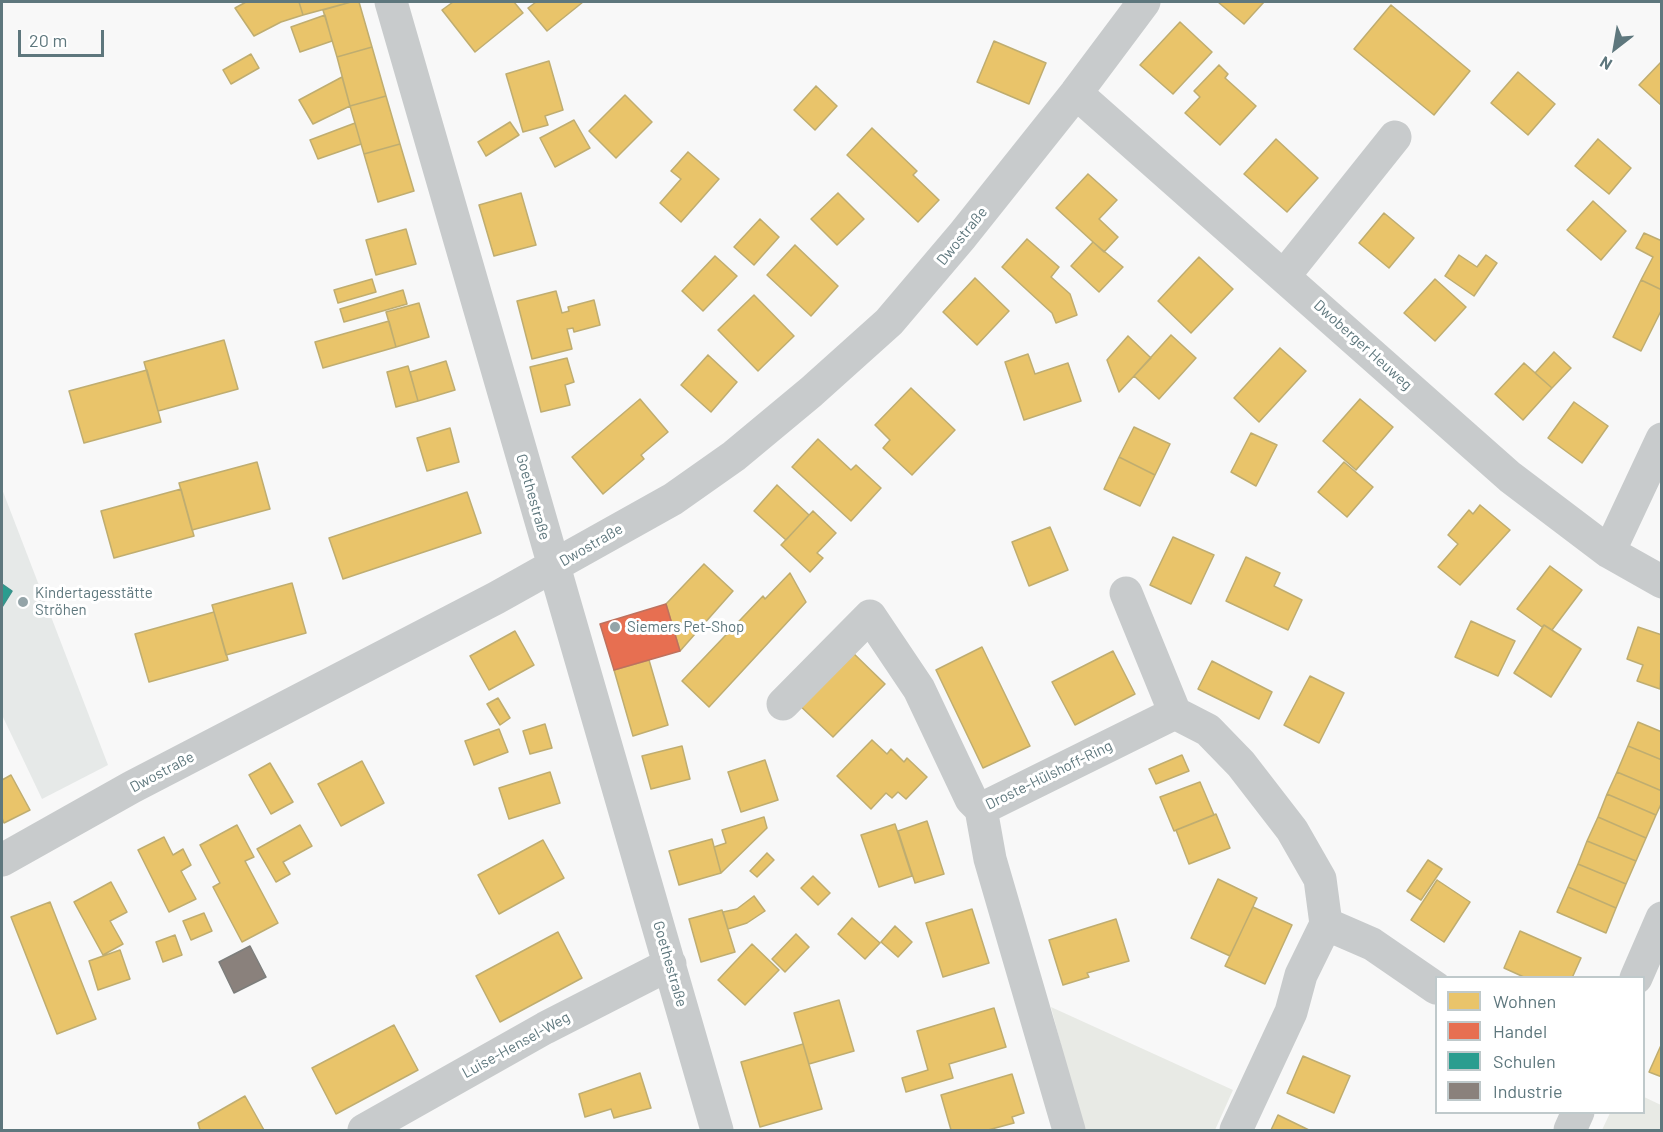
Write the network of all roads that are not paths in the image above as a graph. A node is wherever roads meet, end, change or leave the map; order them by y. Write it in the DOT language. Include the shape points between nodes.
graph roads {
  1 [pos="391,2"];
  2 [pos="1144,2"];
  3 [pos="1076,93"];
  4 [pos="1395,137"];
  5 [pos="1284,276"];
  6 [pos="1662,439"];
  7 [pos="1609,552"];
  8 [pos="553,567"];
  9 [pos="1662,582"];
  10 [pos="1126,593"];
  11 [pos="783,704"];
  12 [pos="1175,713"];
  13 [pos="981,809"];
  14 [pos="2,860"];
  15 [pos="1662,918"];
  16 [pos="1326,924"];
  17 [pos="670,964"];
  18 [pos="1637,976"];
  19 [pos="1435,987"];
  20 [pos="1578,1114"];
  21 [pos="364,1131"];
  22 [pos="717,1131"];
  23 [pos="1069,1131"];
  24 [pos="1236,1131"];
  25 [pos="1570,1131"];
  1 -- 8 [label="street, Goethestraße"];
  2 -- 3 [label="street, Dwostraße"];
  3 -- 5 [label="street, Dwoberger Heuweg"];
  3 -- 8 [label="street, Dwostraße" via="890,322 734,456 673,499"];
  4 -- 5 [label="street"];
  5 -- 7 [label="street, Dwoberger Heuweg" via="1510,477"];
  6 -- 7 [label="street"];
  7 -- 9 [label="street, Dwoberger Heuweg"];
  8 -- 14 [label="street, Dwostraße"];
  8 -- 17 [label="street, Goethestraße"];
  10 -- 12 [label="street"];
  11 -- 13 [label="street" via="870,616 918,689 971,799"];
  12 -- 13 [label="street, Droste-Hülshoff-Ring"];
  12 -- 16 [label="street" via="1208,730 1241,764 1292,830 1320,879"];
  13 -- 23 [label="street, Droste-Hülshoff-Ring" via="990,859"];
  15 -- 18 [label="street"];
  16 -- 19 [label="street" via="1372,944"];
  16 -- 24 [label="street"];
  17 -- 21 [label="street, Luise-Hensel-Weg" via="545,1028"];
  17 -- 22 [label="street, Goethestraße"];
  20 -- 25 [label="street"];
}
